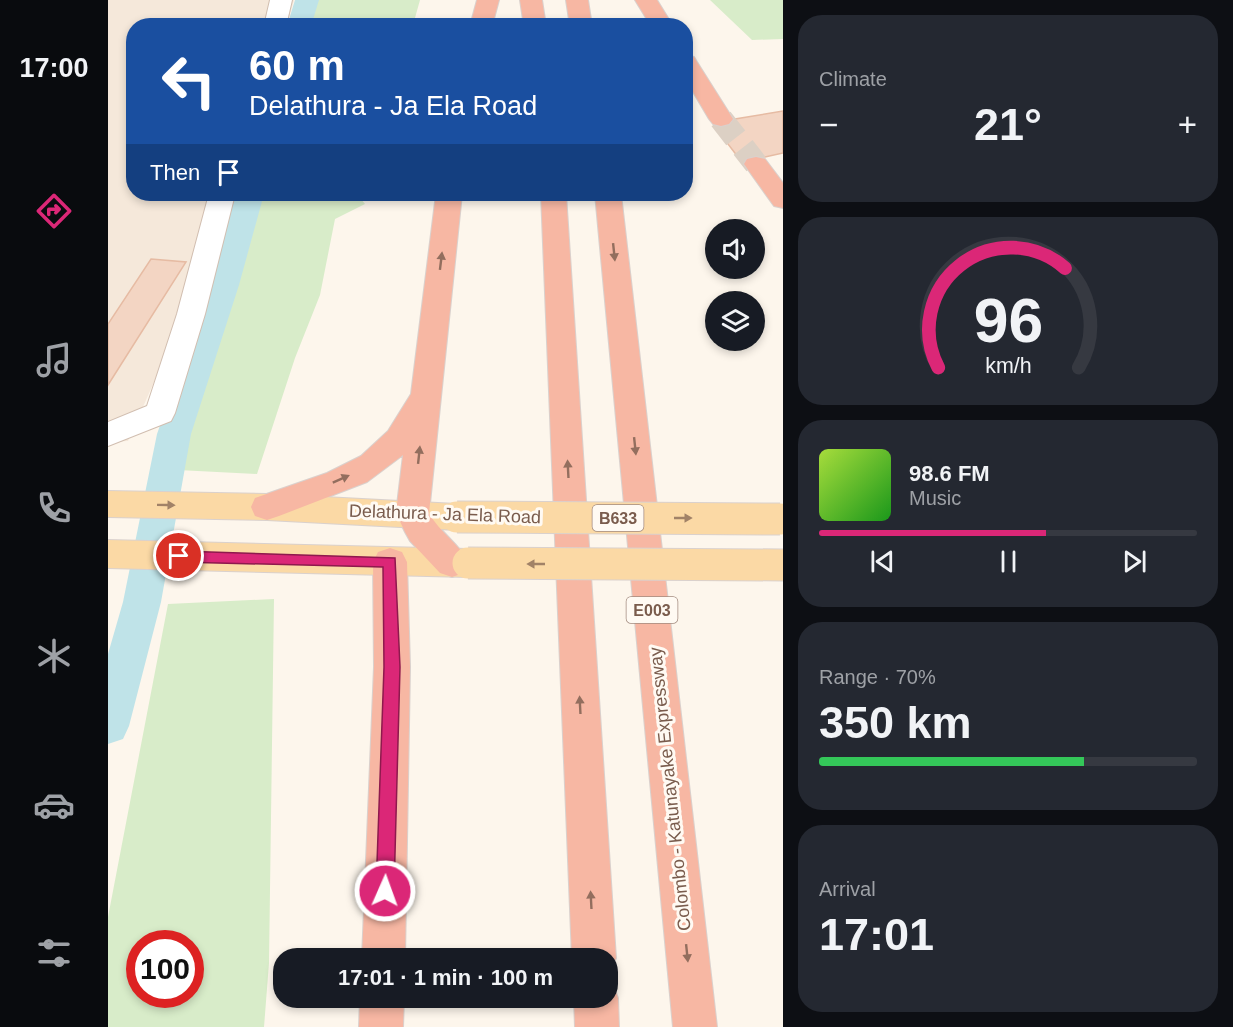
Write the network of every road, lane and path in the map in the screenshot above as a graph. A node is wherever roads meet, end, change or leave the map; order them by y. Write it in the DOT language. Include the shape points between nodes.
graph roads {
  1 [pos="281,0"];
  2 [pos="488,0"];
  3 [pos="531,0"];
  4 [pos="577,0"];
  5 [pos="646,0"];
  6 [pos="277,18"];
  7 [pos="483,18"];
  8 [pos="534,18"];
  9 [pos="580,18"];
  10 [pos="657,18"];
  11 [pos="693,73"];
  12 [pos="721,119"];
  13 [pos="756,164"];
  14 [pos="783,200"];
  15 [pos="220,201"];
  16 [pos="448,201"];
  17 [pos="553,201"];
  18 [pos="609,201"];
  19 [pos="425,394"];
  20 [pos="108,435"];
  21 [pos="108,504"];
  22 [pos="260,507"];
  23 [pos="412,513"];
  24 [pos="782,519"];
  25 [pos="108,554"];
  26 [pos="390,562"];
  27 [pos="460,563"];
  28 [pos="783,565"];
  29 [pos="383,948"];
  30 [pos="593,948"];
  31 [pos="382,1008"];
  32 [pos="596,1008"];
  33 [pos="381,1027"];
  34 [pos="597,1027"];
  35 [pos="695,1027"];
  1 -- 6 [label="street"];
  2 -- 7 [label="highway"];
  3 -- 8 [label="highway"];
  4 -- 9 [label="highway"];
  5 -- 10 [label="highway"];
  11 -- 12 [label="highway"];
  13 -- 14 [label="highway"];
  15 -- 20 [label="street" via="160,413"];
  19 -- 16 [label="highway, one-way"];
  30 -- 17 [label="highway, one-way"];
  18 -- 35 [label="highway, Colombo - Katunayake Expressway / E003, one-way"];
  22 -- 19 [label="highway, one-way" via="364,469 398,439"];
  23 -- 19 [label="highway, one-way"];
  21 -- 22 [label="main road, Delathura - Ja Ela Road / B633, one-way"];
  22 -- 23 [label="main road, Delathura - Ja Ela Road / B633"];
  23 -- 24 [label="main road, Delathura - Ja Ela Road / B633, one-way, bridge" via="457,517"];
  23 -- 27 [label="highway" via="422,532"];
  25 -- 26 [label="main road"];
  26 -- 27 [label="main road"];
  26 -- 29 [label="highway" via="392,667"];
  28 -- 27 [label="main road, one-way, bridge"];
  31 -- 33 [label="highway"];
  32 -- 34 [label="highway"];
}
